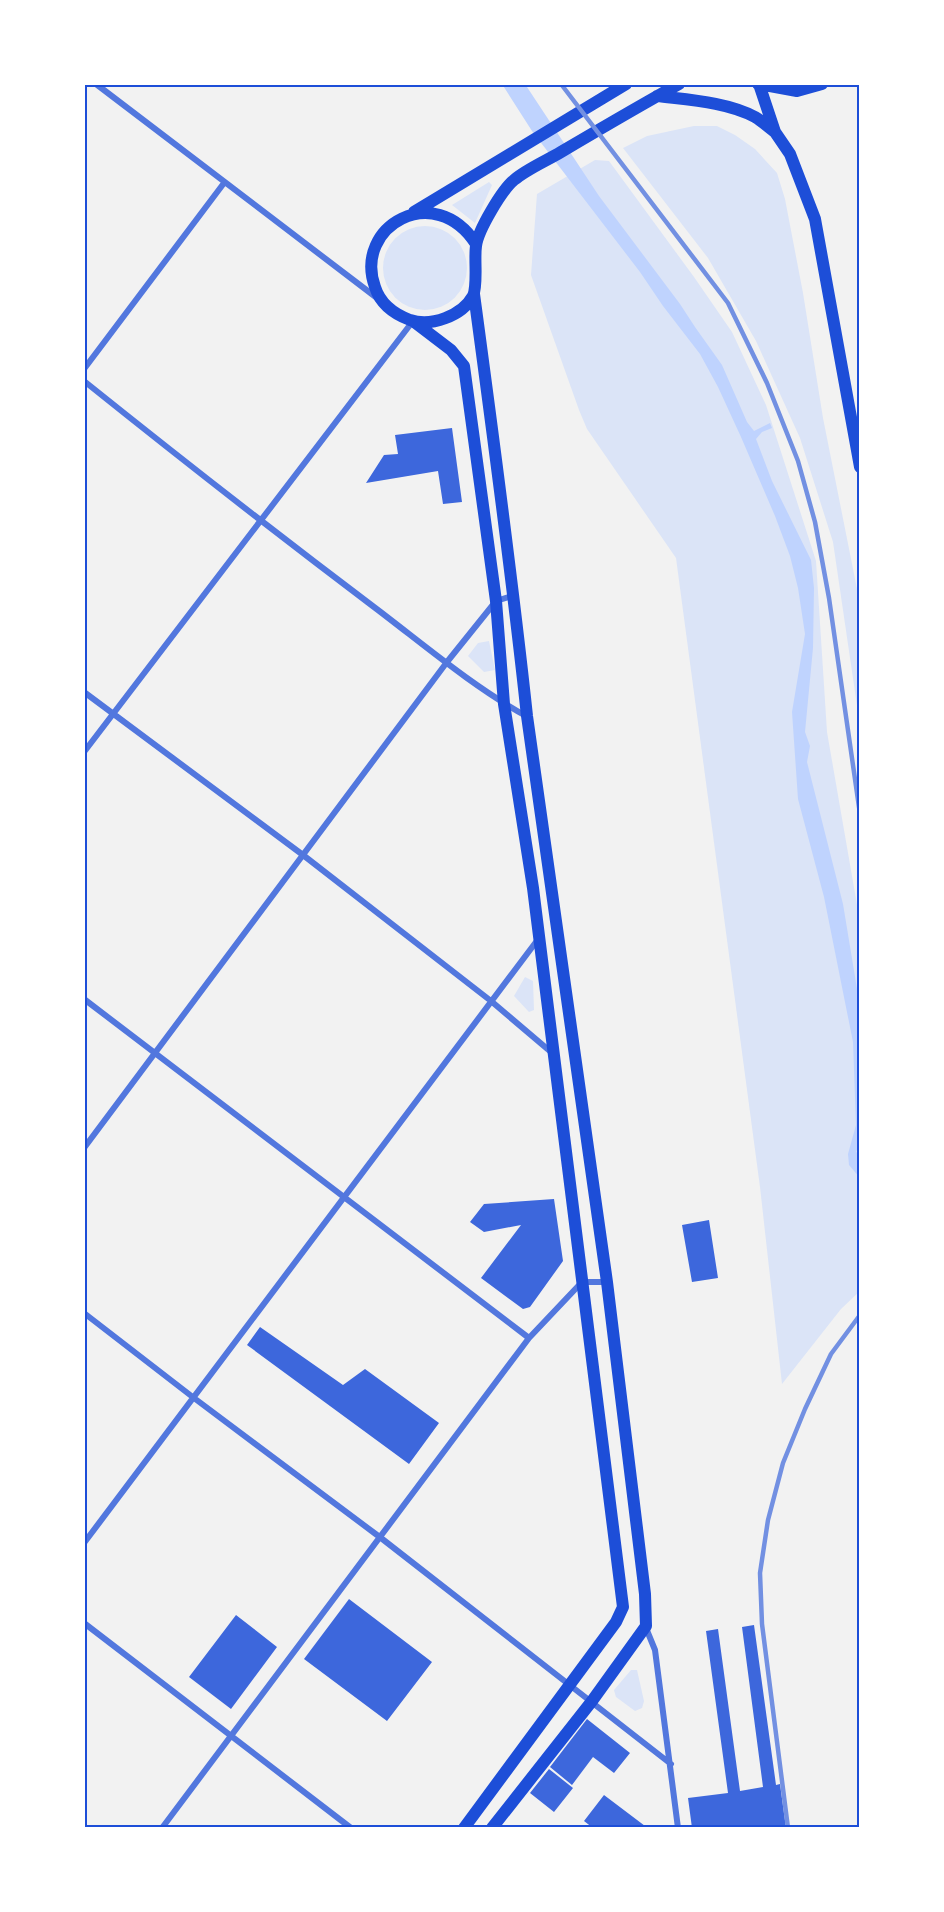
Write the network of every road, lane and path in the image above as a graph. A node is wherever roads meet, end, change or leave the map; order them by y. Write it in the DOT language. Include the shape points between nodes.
graph roads {
  1 [pos="96,84"];
  2 [pos="626,84"];
  3 [pos="679,84"];
  4 [pos="759,84"];
  5 [pos="822,84"];
  6 [pos="657,96"];
  7 [pos="775,132"];
  8 [pos="224,183"];
  9 [pos="412,213"];
  10 [pos="476,244"];
  11 [pos="474,294"];
  12 [pos="384,303"];
  13 [pos="413,321"];
  14 [pos="84,369"];
  15 [pos="84,381"];
  16 [pos="860,467"];
  17 [pos="261,522"];
  18 [pos="512,596"];
  19 [pos="496,601"];
  20 [pos="447,662"];
  21 [pos="84,692"];
  22 [pos="504,704"];
  23 [pos="113,713"];
  24 [pos="527,716"];
  25 [pos="84,752"];
  26 [pos="303,855"];
  27 [pos="552,886"];
  28 [pos="533,888"];
  29 [pos="539,938"];
  30 [pos="84,999"];
  31 [pos="491,1000"];
  32 [pos="156,1052"];
  33 [pos="553,1054"];
  34 [pos="84,1148"];
  35 [pos="344,1196"];
  36 [pos="582,1282"];
  37 [pos="607,1282"];
  38 [pos="84,1313"];
  39 [pos="529,1338"];
  40 [pos="194,1398"];
  41 [pos="381,1538"];
  42 [pos="84,1543"];
  43 [pos="84,1623"];
  44 [pos="646,1626"];
  45 [pos="569,1684"];
  46 [pos="592,1701"];
  47 [pos="233,1736"];
  48 [pos="671,1764"];
  49 [pos="162,1828"];
  50 [pos="351,1828"];
  51 [pos="464,1828"];
  52 [pos="492,1828"];
  53 [pos="678,1828"];
  1 -- 8 [label="street"];
  2 -- 9 [label="main road"];
  3 -- 6 [label="main road"];
  4 -- 5 [label="main road" via="797,91"];
  4 -- 7 [label="main road"];
  6 -- 7 [label="main road" via="736,110 755,117"];
  6 -- 10 [label="main road" via="513,180 492,209"];
  7 -- 16 [label="main road" via="790,154 815,219"];
  8 -- 12 [label="street"];
  8 -- 14 [label="street"];
  9 -- 10 [label="main road" via="443,216 457,222"];
  9 -- 12 [label="main road" via="383,234 374,250 371,269"];
  10 -- 11 [label="main road"];
  11 -- 13 [label="main road" via="448,318"];
  11 -- 18 [label="main road"];
  12 -- 13 [label="main road"];
  13 -- 17 [label="street"];
  13 -- 19 [label="main road" via="451,350 464,366"];
  15 -- 17 [label="street"];
  17 -- 20 [label="street"];
  17 -- 23 [label="street"];
  18 -- 19 [label="street"];
  18 -- 24 [label="main road"];
  19 -- 20 [label="street"];
  19 -- 22 [label="main road"];
  20 -- 22 [label="street"];
  20 -- 26 [label="street"];
  21 -- 23 [label="street"];
  22 -- 24 [label="street"];
  22 -- 28 [label="main road"];
  23 -- 25 [label="street"];
  23 -- 26 [label="street"];
  24 -- 27 [label="main road"];
  26 -- 31 [label="street"];
  26 -- 32 [label="street"];
  27 -- 28 [label="main road"];
  27 -- 37 [label="main road"];
  28 -- 29 [label="main road"];
  29 -- 31 [label="street"];
  29 -- 33 [label="main road"];
  30 -- 32 [label="street"];
  31 -- 33 [label="street"];
  31 -- 35 [label="street"];
  32 -- 34 [label="street"];
  32 -- 35 [label="street"];
  33 -- 36 [label="main road"];
  35 -- 39 [label="street"];
  35 -- 40 [label="street"];
  36 -- 37 [label="street"];
  36 -- 39 [label="street"];
  36 -- 45 [label="main road" via="623,1607"];
  37 -- 44 [label="main road"];
  38 -- 40 [label="street"];
  39 -- 41 [label="street"];
  40 -- 41 [label="street"];
  40 -- 42 [label="street"];
  41 -- 45 [label="street"];
  41 -- 47 [label="street"];
  43 -- 47 [label="street"];
  44 -- 46 [label="main road"];
  44 -- 48 [label="street" via="655,1650"];
  45 -- 46 [label="street"];
  45 -- 51 [label="main road"];
  46 -- 48 [label="street"];
  46 -- 52 [label="main road"];
  47 -- 49 [label="street"];
  47 -- 50 [label="street"];
  48 -- 53 [label="street"];
}
